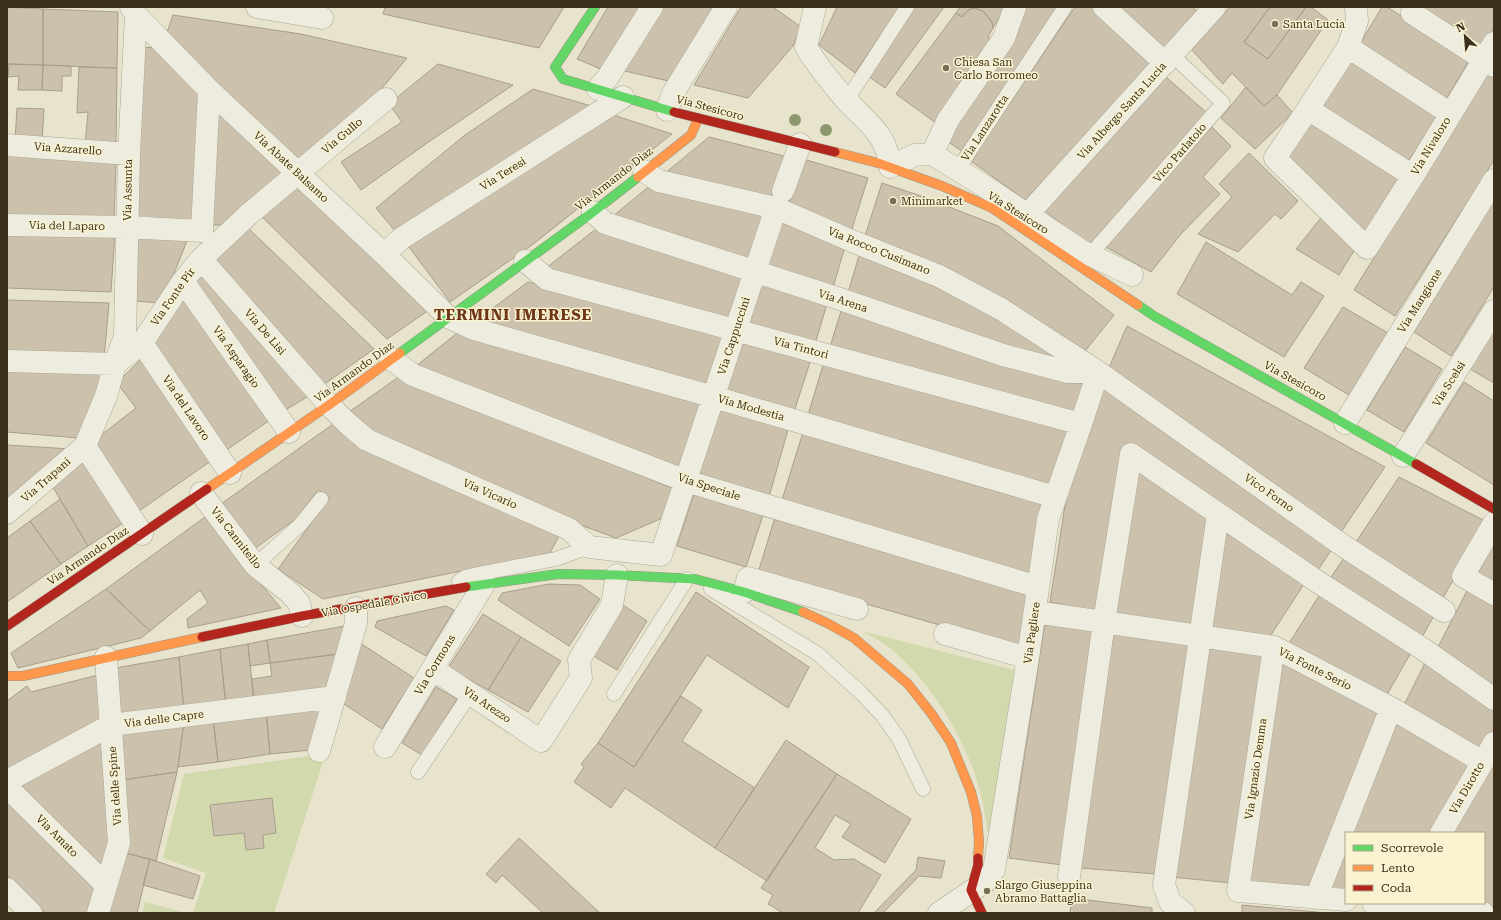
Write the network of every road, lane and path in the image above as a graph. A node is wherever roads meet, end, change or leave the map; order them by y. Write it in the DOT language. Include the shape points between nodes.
graph roads {
  1 [pos="257,7"];
  2 [pos="595,7"];
  3 [pos="652,7"];
  4 [pos="726,7"];
  5 [pos="815,7"];
  6 [pos="907,7"];
  7 [pos="1015,7"];
  8 [pos="1065,7"];
  9 [pos="1104,7"];
  10 [pos="1356,7"];
  11 [pos="1211,8"];
  12 [pos="134,11"];
  13 [pos="1412,13"];
  14 [pos="322,18"];
  15 [pos="1348,47"];
  16 [pos="1491,56"];
  17 [pos="1169,59"];
  18 [pos="209,90"];
  19 [pos="598,90"];
  20 [pos="623,97"];
  21 [pos="386,99"];
  22 [pos="846,100"];
  23 [pos="1308,109"];
  24 [pos="667,110"];
  25 [pos="1451,114"];
  26 [pos="698,119"];
  27 [pos="800,144"];
  28 [pos="7,145"];
  29 [pos="129,154"];
  30 [pos="932,154"];
  31 [pos="890,167"];
  32 [pos="958,169"];
  33 [pos="644,171"];
  34 [pos="298,174"];
  35 [pos="1413,176"];
  36 [pos="1494,180"];
  37 [pos="780,200"];
  38 [pos="593,212"];
  39 [pos="1028,214"];
  40 [pos="7,224"];
  41 [pos="127,227"];
  42 [pos="384,254"];
  43 [pos="1090,255"];
  44 [pos="201,259"];
  45 [pos="525,261"];
  46 [pos="755,272"];
  47 [pos="1132,275"];
  48 [pos="183,281"];
  49 [pos="1494,311"];
  50 [pos="448,316"];
  51 [pos="736,331"];
  52 [pos="142,343"];
  53 [pos="391,359"];
  54 [pos="7,362"];
  55 [pos="115,364"];
  56 [pos="1098,372"];
  57 [pos="714,397"];
  58 [pos="329,405"];
  59 [pos="1345,422"];
  60 [pos="1082,424"];
  61 [pos="289,432"];
  62 [pos="84,446"];
  63 [pos="1403,456"];
  64 [pos="230,474"];
  65 [pos="686,481"];
  66 [pos="201,493"];
  67 [pos="1055,497"];
  68 [pos="321,499"];
  69 [pos="11,507"];
  70 [pos="1494,508"];
  71 [pos="1218,514"];
  72 [pos="1494,523"];
  73 [pos="142,534"];
  74 [pos="589,547"];
  75 [pos="255,565"];
  76 [pos="617,575"];
  77 [pos="691,579"];
  78 [pos="484,584"];
  79 [pos="1038,587"];
  80 [pos="454,589"];
  81 [pos="744,592"];
  82 [pos="1494,594"];
  83 [pos="356,608"];
  84 [pos="857,609"];
  85 [pos="1444,611"];
  86 [pos="1035,612"];
  87 [pos="302,616"];
  88 [pos="1104,622"];
  89 [pos="7,626"];
  90 [pos="945,634"];
  91 [pos="1200,636"];
  92 [pos="1274,647"];
  93 [pos="106,657"];
  94 [pos="1028,658"];
  95 [pos="433,669"];
  96 [pos="9,680"];
  97 [pos="470,694"];
  98 [pos="614,694"];
  99 [pos="335,697"];
  100 [pos="1494,699"];
  101 [pos="1391,708"];
  102 [pos="111,725"];
  103 [pos="1494,743"];
  104 [pos="385,746"];
  105 [pos="319,751"];
  106 [pos="1483,762"];
  107 [pos="418,772"];
  108 [pos="7,781"];
  109 [pos="7,787"];
  110 [pos="923,789"];
  111 [pos="1442,832"];
  112 [pos="1069,876"];
  113 [pos="106,885"];
  114 [pos="7,889"];
  115 [pos="971,890"];
  116 [pos="1316,898"];
  117 [pos="1345,900"];
  118 [pos="1400,904"];
  119 [pos="31,913"];
  120 [pos="98,913"];
  121 [pos="939,913"];
  122 [pos="982,913"];
  123 [pos="1184,913"];
  124 [pos="1483,913"];
  1 -- 14 [label="street"];
  2 -- 19 [label="street, Via Stesicoro" via="555,67 563,79"];
  3 -- 19 [label="street"];
  4 -- 24 [label="street" via="673,93"];
  5 -- 22 [label="street" via="806,47 816,64"];
  6 -- 22 [label="lane"];
  7 -- 30 [label="street" via="1004,38 948,120"];
  8 -- 32 [label="lane, Via Lanzarotta"];
  9 -- 17 [label="street"];
  10 -- 15 [label="street" via="1358,21"];
  11 -- 17 [label="street, Via Albergo Santa Lucia"];
  12 -- 18 [label="street, Via Abate Balsamo"];
  12 -- 29 [label="street, Via Assunta"];
  13 -- 16 [label="street"];
  15 -- 23 [label="street"];
  15 -- 25 [label="street"];
  16 -- 25 [label="street, Via Nivaloro"];
  17 -- 39 [label="street, Via Albergo Santa Lucia"];
  17 -- 43 [label="lane, Vico Parlatoio" via="1223,103"];
  18 -- 34 [label="street, Via Abate Balsamo"];
  18 -- 41 [label="street, Via del Laparo" via="202,231"];
  19 -- 20 [label="street, Via Stesicoro"];
  20 -- 24 [label="street, Via Stesicoro"];
  20 -- 42 [label="street, Via Teresi" via="402,238"];
  21 -- 34 [label="street, Via Gullo"];
  22 -- 31 [label="street" via="880,136 889,154"];
  23 -- 35 [label="street"];
  23 -- 35 [label="street, Via Nivaloro" via="1275,158 1368,248"];
  24 -- 26 [label="street, Via Stesicoro"];
  25 -- 35 [label="street, Via Nivaloro"];
  26 -- 27 [label="street, Via Stesicoro"];
  26 -- 33 [label="street, Via Armando Diaz" via="692,135"];
  27 -- 31 [label="street, Via Stesicoro"];
  27 -- 37 [label="street, Via Cappuccini"];
  28 -- 29 [label="street, Via Azzarello"];
  29 -- 41 [label="street, Via Assunta"];
  30 -- 31 [label="street" via="915,155"];
  30 -- 32 [label="street"];
  31 -- 59 [label="street, Via Stesicoro" via="992,208 1154,316"];
  32 -- 39 [label="street"];
  33 -- 37 [label="street, Via Rocco Cusimano" via="659,181"];
  33 -- 38 [label="street, Via Armando Diaz"];
  34 -- 42 [label="street, Via Abate Balsamo"];
  34 -- 44 [label="street, Via Fonte Pir" via="248,215"];
  36 -- 59 [label="street, Via Mangione"];
  37 -- 46 [label="street, Via Cappuccini"];
  37 -- 56 [label="street, Via Rocco Cusimano" via="852,241 939,276 1001,309"];
  38 -- 45 [label="street, Via Armando Diaz"];
  38 -- 46 [label="street, Via Arena" via="606,223"];
  39 -- 43 [label="street"];
  40 -- 41 [label="street, Via del Laparo"];
  41 -- 55 [label="street, Via Assunta" via="125,336"];
  42 -- 50 [label="street, Via Abate Balsamo"];
  43 -- 47 [label="street"];
  44 -- 48 [label="street, Via Fonte Pir"];
  44 -- 58 [label="street, Via De Lisi"];
  45 -- 50 [label="street, Via Armando Diaz"];
  45 -- 51 [label="street, Via Tintori" via="547,279"];
  46 -- 51 [label="street, Via Cappuccini"];
  46 -- 56 [label="street, Via Arena" via="1003,355 1068,372"];
  48 -- 52 [label="street, Via Fonte Pir"];
  48 -- 61 [label="street, Via Asparagio"];
  49 -- 63 [label="street, Via Scelsi"];
  50 -- 53 [label="street, Via Armando Diaz"];
  50 -- 57 [label="street, Via Modestia" via="474,329"];
  51 -- 57 [label="street, Via Cappuccini"];
  51 -- 60 [label="street, Via Tintori"];
  52 -- 55 [label="street, Via Fonte Pir"];
  52 -- 64 [label="street, Via del Lavoro"];
  53 -- 58 [label="street, Via Armando Diaz"];
  53 -- 65 [label="street, Via Speciale" via="413,375"];
  54 -- 55 [label="street"];
  55 -- 62 [label="street" via="106,396"];
  56 -- 60 [label="street, Via Pagliere"];
  56 -- 85 [label="street, Vico Forno" via="1342,545"];
  57 -- 65 [label="street, Via Cappuccini"];
  57 -- 67 [label="street, Via Modestia"];
  58 -- 61 [label="street, Via Armando Diaz"];
  58 -- 74 [label="street, Via Vicario" via="367,440 569,529"];
  59 -- 63 [label="street, Via Stesicoro"];
  60 -- 67 [label="street, Via Pagliere"];
  61 -- 64 [label="street, Via Armando Diaz"];
  62 -- 69 [label="street, Via Trapani"];
  62 -- 73 [label="street"];
  63 -- 70 [label="street, Via Stesicoro"];
  64 -- 66 [label="street, Via Armando Diaz"];
  65 -- 74 [label="street, Via Cappuccini" via="661,555"];
  65 -- 79 [label="street, Via Speciale"];
  66 -- 73 [label="street, Via Armando Diaz"];
  66 -- 75 [label="street, Via Cannitello"];
  67 -- 79 [label="street, Via Pagliere" via="1048,519"];
  68 -- 75 [label="lane" via="300,525"];
  71 -- 88 [label="street" via="1132,454"];
  71 -- 91 [label="street"];
  71 -- 100 [label="street" via="1423,649"];
  72 -- 82 [label="street" via="1463,576"];
  73 -- 89 [label="street, Via Armando Diaz"];
  74 -- 80 [label="lane" via="556,559 465,578 454,585"];
  75 -- 87 [label="street, Via Cannitello" via="290,593 299,603"];
  76 -- 77 [label="street, Via Ospedale Civico"];
  76 -- 78 [label="street, Via Ospedale Civico" via="558,574"];
  76 -- 97 [label="street, Via Arezzo" via="612,605 578,660 581,678 541,741"];
  77 -- 81 [label="street, Via Ospedale Civico"];
  77 -- 98 [label="lane"];
  77 -- 110 [label="lane" via="818,654 882,714 899,739"];
  78 -- 80 [label="street, Via Ospedale Civico"];
  78 -- 95 [label="street, Via Cormons"];
  79 -- 86 [label="street, Via Pagliere"];
  80 -- 83 [label="street, Via Ospedale Civico"];
  81 -- 84 [label="street" via="748,578"];
  81 -- 115 [label="street, Via Ospedale Civico" via="796,609 854,638 908,684 951,743 971,792 977,816 979,842 978,865"];
  83 -- 87 [label="street, Via Ospedale Civico"];
  83 -- 99 [label="street" via="356,623"];
  86 -- 88 [label="street, Via Fonte Serio"];
  86 -- 94 [label="street, Via Pagliere"];
  87 -- 93 [label="street, Via Ospedale Civico"];
  88 -- 91 [label="street, Via Fonte Serio"];
  88 -- 112 [label="street"];
  90 -- 94 [label="street"];
  91 -- 92 [label="street, Via Fonte Serio"];
  91 -- 123 [label="street" via="1164,885 1170,902"];
  92 -- 101 [label="street, Via Fonte Serio"];
  92 -- 116 [label="street, Via Ignazio Demma" via="1238,891"];
  93 -- 96 [label="street, Via Ospedale Civico"];
  93 -- 102 [label="street, Via delle Spine"];
  94 -- 115 [label="street, Via Pagliere" via="994,870 985,882"];
  95 -- 97 [label="street, Via Arezzo"];
  95 -- 104 [label="street, Via Cormons"];
  97 -- 107 [label="lane"];
  99 -- 102 [label="street, Via delle Capre"];
  99 -- 105 [label="street"];
  101 -- 106 [label="street, Via Fonte Serio"];
  101 -- 116 [label="street"];
  102 -- 108 [label="street, Via delle Capre"];
  102 -- 113 [label="street, Via delle Spine" via="119,843"];
  103 -- 106 [label="street, Via Dirotto"];
  106 -- 111 [label="street, Via Dirotto"];
  109 -- 113 [label="street, Via Amato"];
  113 -- 120 [label="street, Via delle Spine"];
  114 -- 119 [label="street"];
  115 -- 121 [label="street, Via Pagliere"];
  115 -- 122 [label="street"];
  116 -- 117 [label="street"];
  118 -- 124 [label="street"];
}
